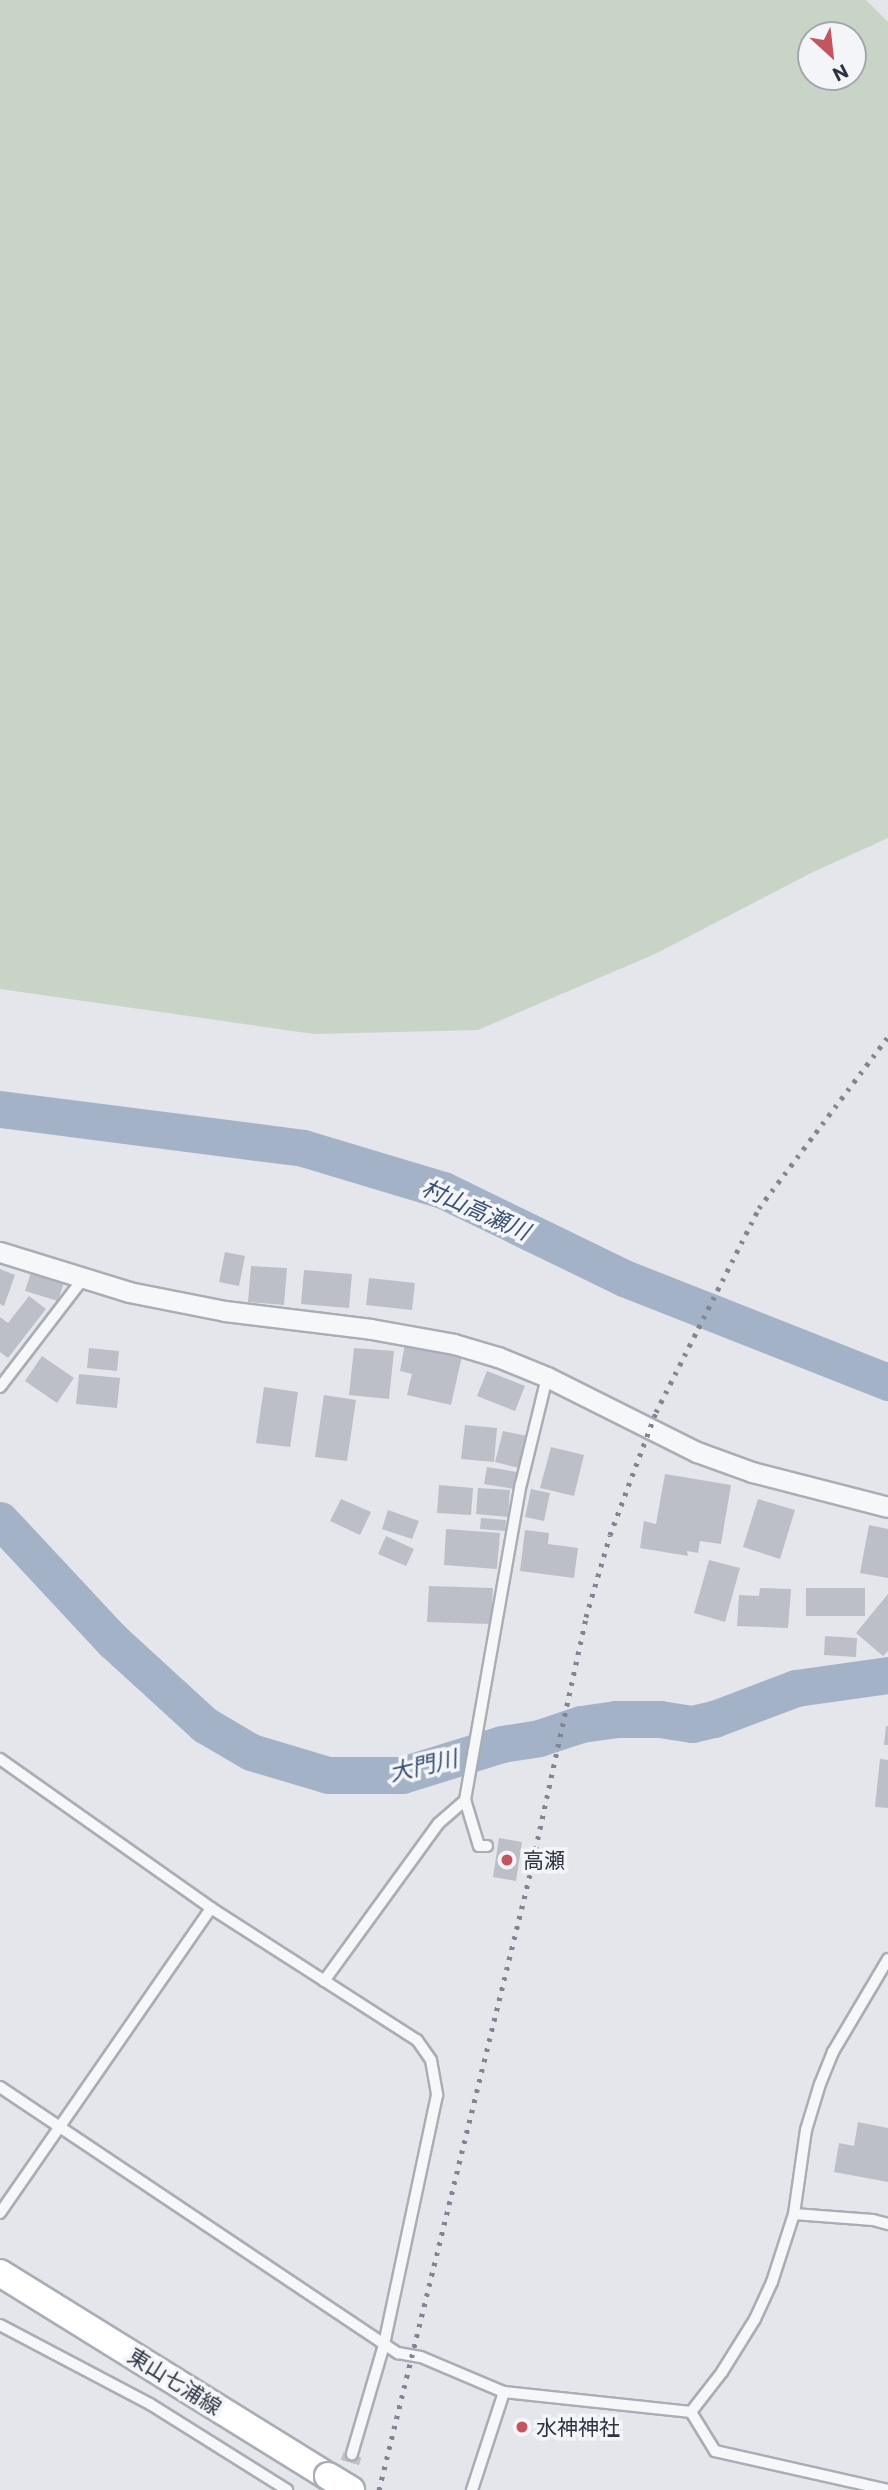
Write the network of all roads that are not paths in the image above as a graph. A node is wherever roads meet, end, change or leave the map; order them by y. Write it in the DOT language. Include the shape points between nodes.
graph roads {
  1 [pos="0,1252"];
  2 [pos="83,1279"];
  3 [pos="547,1377"];
  4 [pos="0,1387"];
  5 [pos="888,1507"];
  6 [pos="0,1759"];
  7 [pos="465,1800"];
  8 [pos="487,1846"];
  9 [pos="211,1908"];
  10 [pos="888,1959"];
  11 [pos="324,1981"];
  12 [pos="0,2087"];
  13 [pos="60,2127"];
  14 [pos="0,2213"];
  15 [pos="794,2214"];
  16 [pos="888,2224"];
  17 [pos="0,2273"];
  18 [pos="0,2325"];
  19 [pos="384,2345"];
  20 [pos="503,2392"];
  21 [pos="691,2412"];
  22 [pos="352,2454"];
  23 [pos="877,2488"];
  24 [pos="287,2490"];
  25 [pos="351,2490"];
  26 [pos="472,2490"];
  27 [pos="888,2490"];
  1 -- 2 [label="street"];
  2 -- 3 [label="street" via="225,1311 371,1329 454,1345"];
  2 -- 4 [label="lane"];
  3 -- 5 [label="street" via="697,1452 752,1472"];
  3 -- 7 [label="lane" via="521,1484"];
  6 -- 9 [label="lane"];
  7 -- 8 [label="lane" via="479,1846"];
  7 -- 11 [label="lane" via="439,1823"];
  9 -- 11 [label="lane"];
  9 -- 13 [label="lane"];
  10 -- 15 [label="lane" via="833,2052 820,2084 806,2130"];
  11 -- 19 [label="lane" via="416,2040 430,2060 437,2095"];
  12 -- 13 [label="lane"];
  13 -- 14 [label="lane"];
  13 -- 19 [label="lane"];
  15 -- 16 [label="lane"];
  15 -- 21 [label="lane" via="755,2319"];
  17 -- 25 [label="main road, 東山七浦線, bridge"];
  18 -- 24 [label="lane" via="150,2404"];
  19 -- 20 [label="lane"];
  19 -- 22 [label="lane"];
  20 -- 21 [label="lane"];
  20 -- 26 [label="lane"];
  21 -- 23 [label="lane" via="715,2451"];
  23 -- 27 [label="lane"];
}
